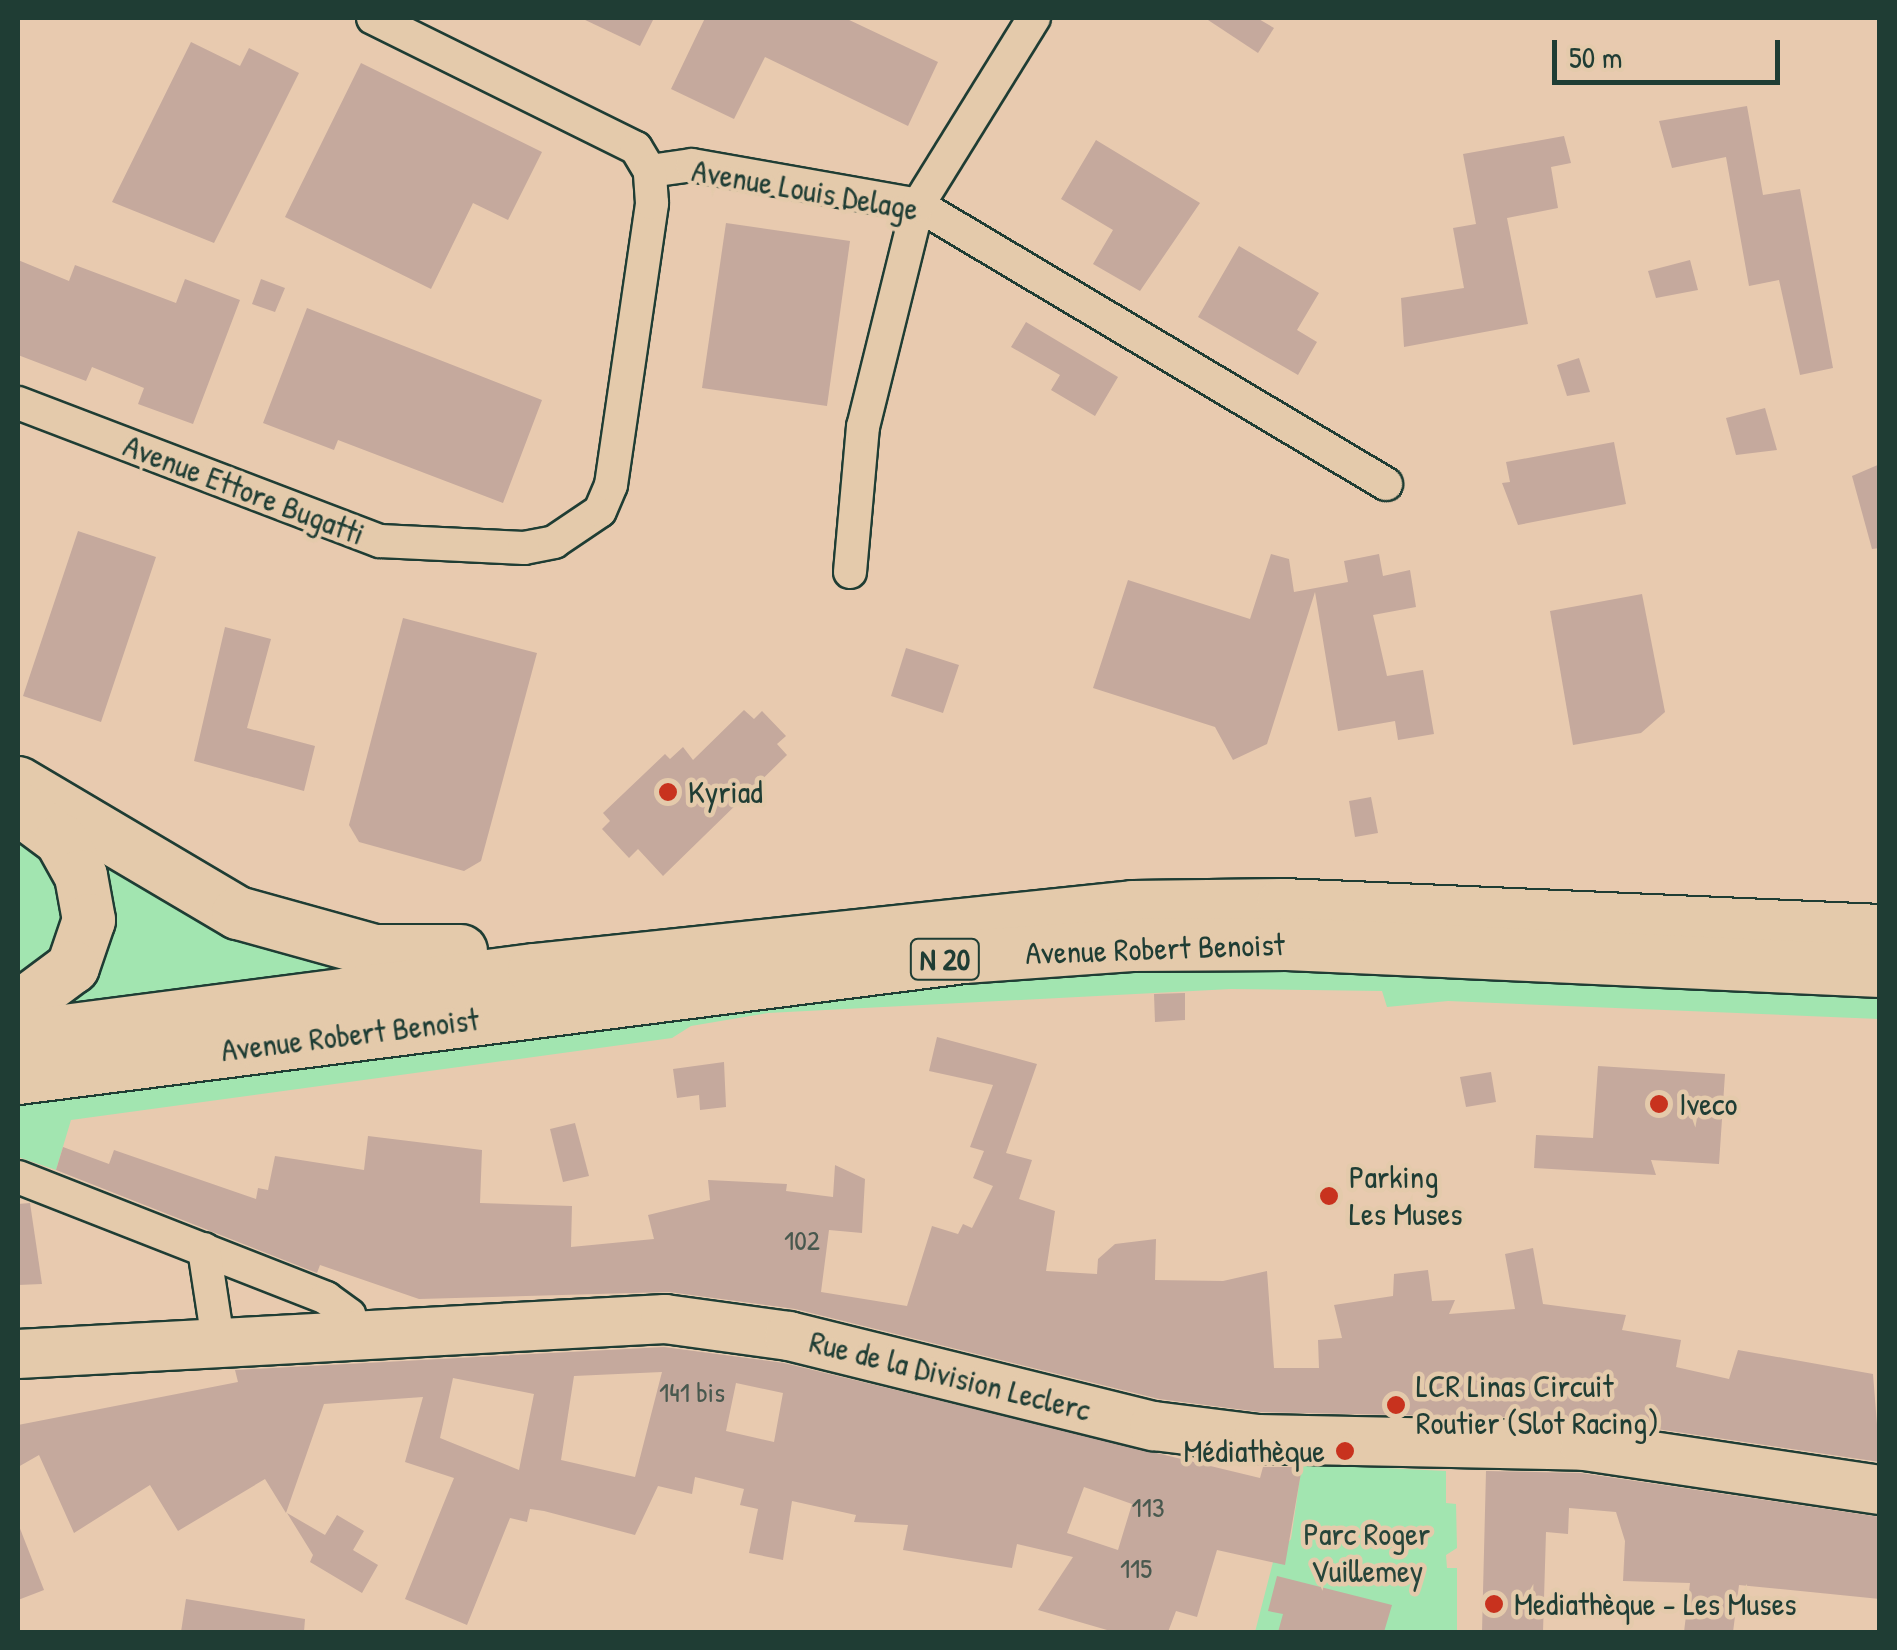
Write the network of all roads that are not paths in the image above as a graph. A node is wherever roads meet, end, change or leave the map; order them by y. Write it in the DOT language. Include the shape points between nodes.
graph roads {
  1 [pos="373,18"];
  2 [pos="1034,18"];
  3 [pos="650,171"];
  4 [pos="918,204"];
  5 [pos="18,402"];
  6 [pos="1386,484"];
  7 [pos="850,572"];
  8 [pos="18,784"];
  9 [pos="18,808"];
  10 [pos="1880,932"];
  11 [pos="534,970"];
  12 [pos="1880,971"];
  13 [pos="18,1008"];
  14 [pos="18,1037"];
  15 [pos="18,1078"];
  16 [pos="18,1176"];
  17 [pos="204,1249"];
  18 [pos="352,1333"];
  19 [pos="218,1340"];
  20 [pos="18,1354"];
  21 [pos="1880,1490"];
  1 -- 3 [label="street, Avenue Louis Delage" via="636,148"];
  2 -- 4 [label="street"];
  3 -- 4 [label="street, Avenue Louis Delage" via="692,166"];
  3 -- 5 [label="street, Avenue Ettore Bugatti" via="652,203 611,485 600,511 554,542 524,548 380,541"];
  4 -- 6 [label="street, Avenue Louis Delage"];
  4 -- 7 [label="street" via="863,427"];
  8 -- 11 [label="main road" via="205,895 301,936 375,951 478,951"];
  9 -- 13 [label="main road" via="61,840 81,876 89,920 73,967"];
  10 -- 11 [label="main road, Avenue Robert Benoist / N 20" via="1283,905 1134,907"];
  11 -- 14 [label="main road, Avenue Robert Benoist / N 20"];
  12 -- 15 [label="main road, Avenue Robert Benoist / N 20" via="1287,944 1132,946 964,957"];
  16 -- 17 [label="street"];
  17 -- 18 [label="street" via="326,1298 349,1315"];
  17 -- 19 [label="street"];
  18 -- 19 [label="street, Rue de la Division Leclerc"];
  18 -- 21 [label="street, Rue de la Division Leclerc" via="665,1318 789,1336 1154,1426 1258,1439 1585,1446"];
  19 -- 20 [label="street, Rue de la Division Leclerc"];
}
